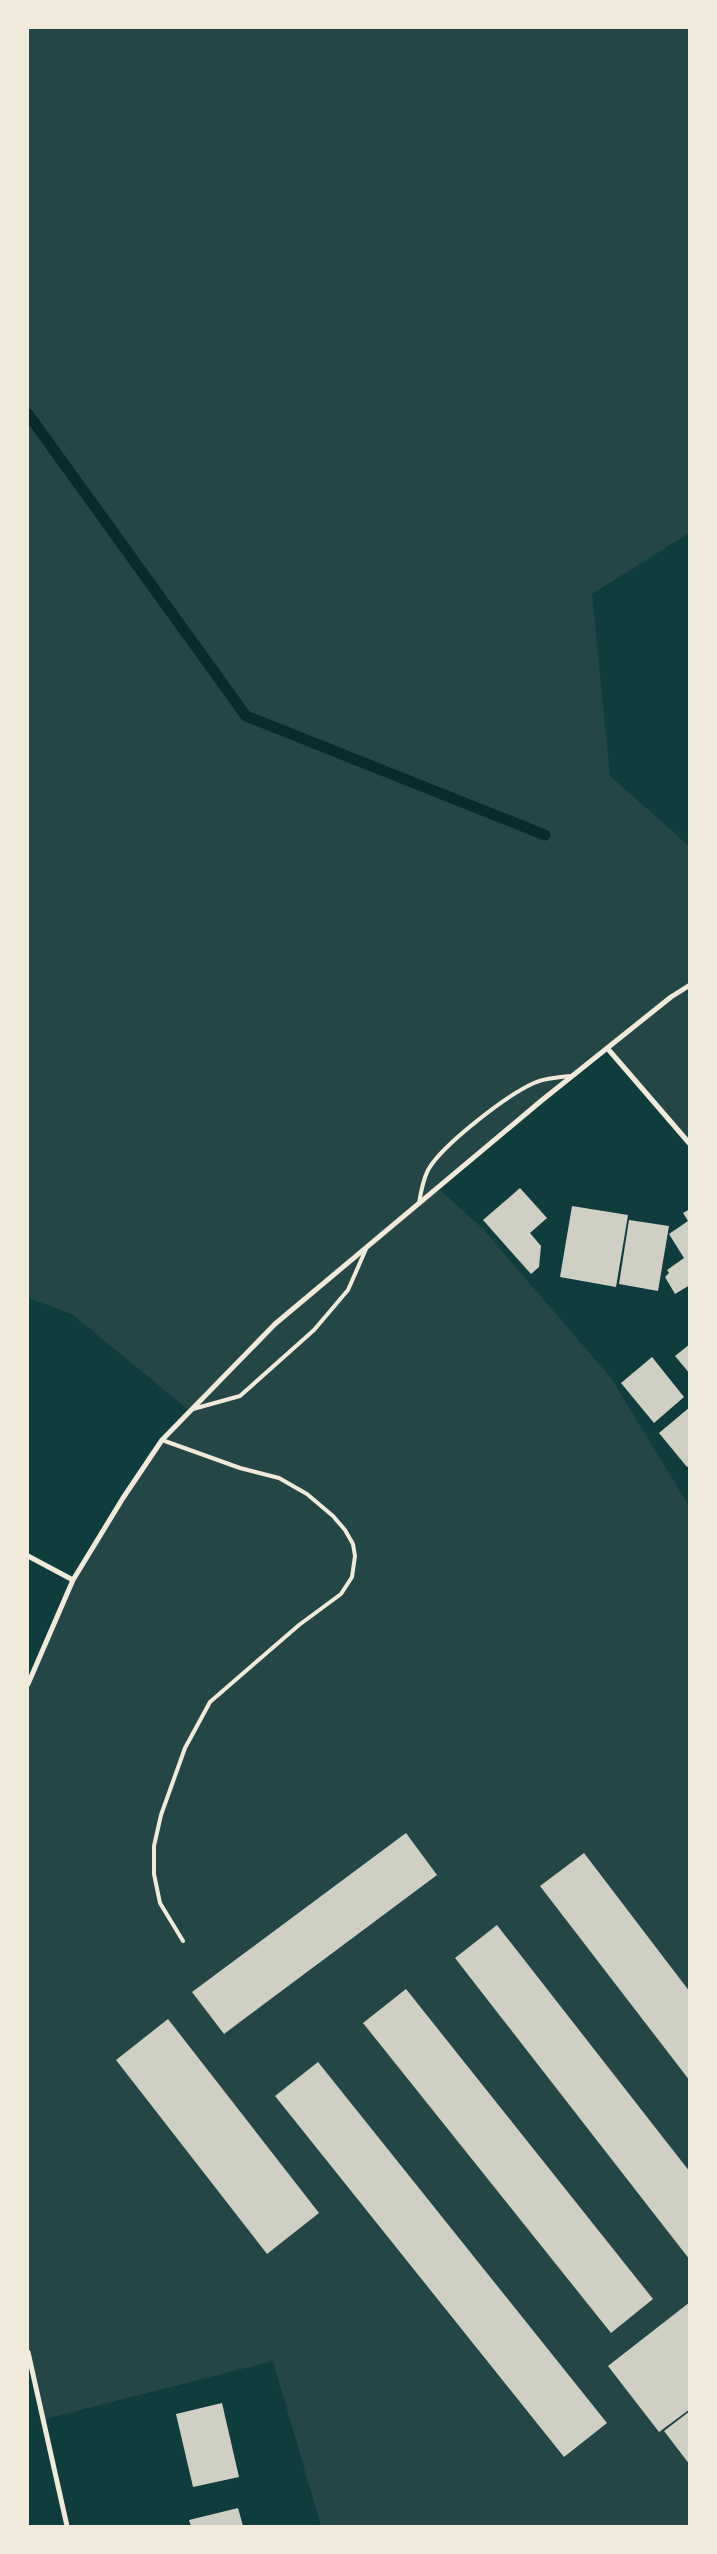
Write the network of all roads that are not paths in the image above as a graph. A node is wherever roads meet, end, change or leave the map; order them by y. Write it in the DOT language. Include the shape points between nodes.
graph roads {
  1 [pos="690,985"];
  2 [pos="608,1049"];
  3 [pos="576,1075"];
  4 [pos="690,1144"];
  5 [pos="419,1203"];
  6 [pos="368,1245"];
  7 [pos="192,1410"];
  8 [pos="162,1440"];
  9 [pos="28,1556"];
  10 [pos="73,1580"];
  11 [pos="28,1684"];
  12 [pos="183,1941"];
  13 [pos="28,2352"];
  14 [pos="67,2526"];
  1 -- 2 [label="street"];
  2 -- 3 [label="street"];
  2 -- 4 [label="street"];
  3 -- 5 [label="street"];
  3 -- 5 [label="lane" via="536,1082 482,1119 435,1160 422,1183"];
  5 -- 6 [label="street"];
  6 -- 7 [label="street" via="275,1324"];
  6 -- 7 [label="lane" via="348,1290 314,1330 240,1396"];
  7 -- 8 [label="street"];
  8 -- 10 [label="street"];
  8 -- 12 [label="lane" via="240,1468 279,1478 307,1494 345,1530 355,1556 352,1577 342,1594 299,1625 210,1702 185,1748 161,1815 154,1846 154,1874 160,1903"];
  9 -- 10 [label="street"];
  10 -- 11 [label="street"];
  13 -- 14 [label="street"];
}
